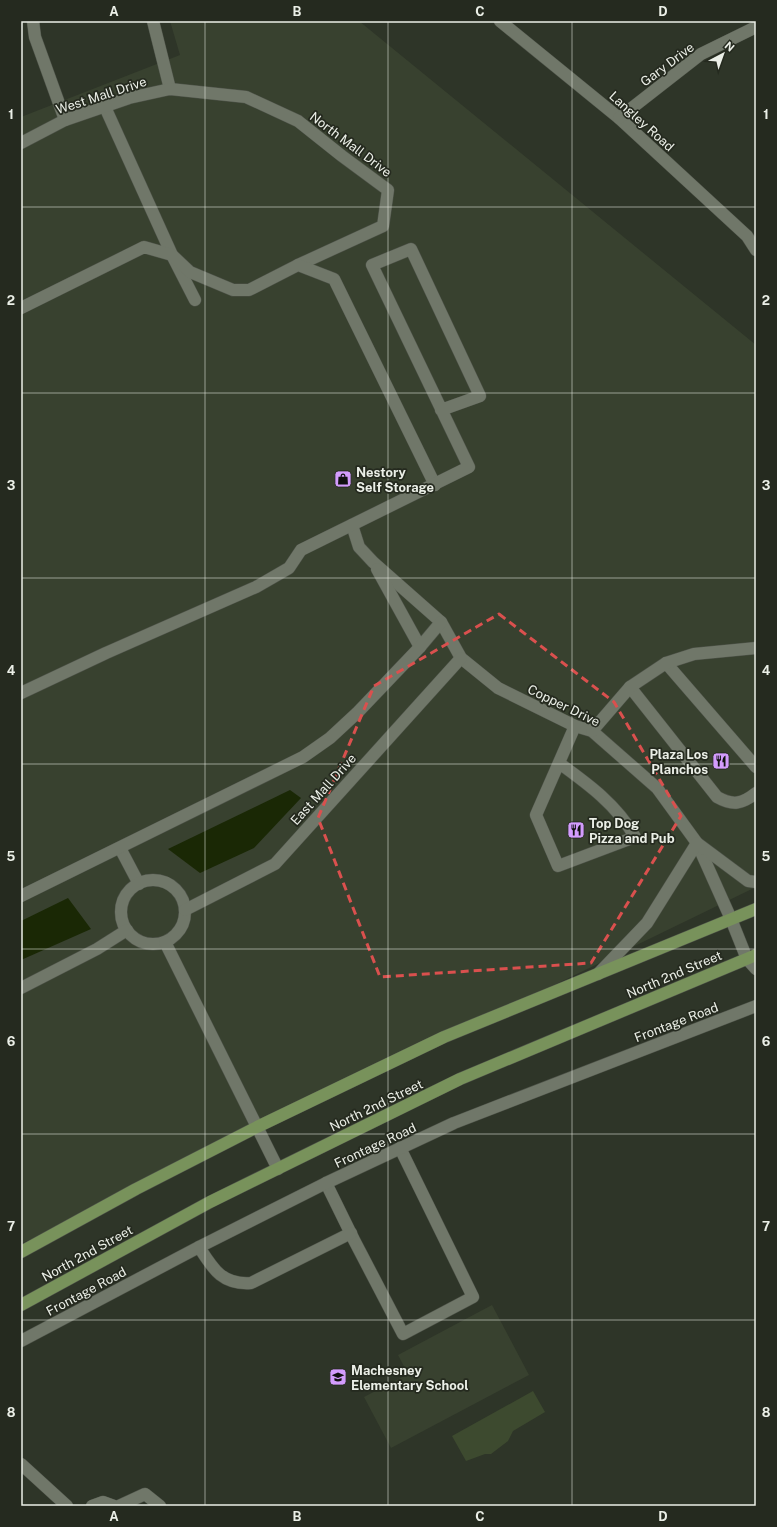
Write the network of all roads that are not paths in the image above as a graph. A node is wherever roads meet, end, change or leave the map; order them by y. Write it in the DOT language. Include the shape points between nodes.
graph roads {
  1 [pos="33,21"];
  2 [pos="153,21"];
  3 [pos="500,21"];
  4 [pos="756,27"];
  5 [pos="170,89"];
  6 [pos="105,107"];
  7 [pos="619,118"];
  8 [pos="65,120"];
  9 [pos="21,143"];
  10 [pos="756,250"];
  11 [pos="172,255"];
  12 [pos="298,266"];
  13 [pos="195,300"];
  14 [pos="21,308"];
  15 [pos="441,410"];
  16 [pos="435,485"];
  17 [pos="352,525"];
  18 [pos="373,562"];
  19 [pos="441,622"];
  20 [pos="420,647"];
  21 [pos="756,648"];
  22 [pos="461,658"];
  23 [pos="666,663"];
  24 [pos="630,688"];
  25 [pos="21,693"];
  26 [pos="575,726"];
  27 [pos="592,731"];
  28 [pos="559,763"];
  29 [pos="756,767"];
  30 [pos="756,793"];
  31 [pos="697,843"];
  32 [pos="120,848"];
  33 [pos="756,882"];
  34 [pos="139,884"];
  35 [pos="21,896"];
  36 [pos="756,909"];
  37 [pos="185,910"];
  38 [pos="731,919"];
  39 [pos="127,930"];
  40 [pos="165,942"];
  41 [pos="751,957"];
  42 [pos="756,969"];
  43 [pos="598,974"];
  44 [pos="21,988"];
  45 [pos="756,1006"];
  46 [pos="257,1127"];
  47 [pos="400,1148"];
  48 [pos="278,1169"];
  49 [pos="326,1183"];
  50 [pos="351,1233"];
  51 [pos="199,1247"];
  52 [pos="21,1252"];
  53 [pos="21,1306"];
  54 [pos="21,1341"];
  55 [pos="21,1464"];
  56 [pos="67,1506"];
  57 [pos="92,1506"];
  58 [pos="114,1506"];
  59 [pos="119,1506"];
  60 [pos="160,1506"];
  1 -- 8 [label="street" via="35,37"];
  2 -- 5 [label="street"];
  3 -- 7 [label="street, Langley Road"];
  4 -- 7 [label="street, Gary Drive" via="701,54"];
  5 -- 6 [label="street, West Mall Drive" via="129,98"];
  5 -- 12 [label="street, North Mall Drive" via="246,97 298,121 388,190 383,226"];
  6 -- 8 [label="street, West Mall Drive"];
  6 -- 11 [label="street"];
  7 -- 10 [label="street, Langley Road" via="747,236"];
  8 -- 9 [label="street, West Mall Drive"];
  11 -- 12 [label="street" via="190,272 233,290 249,290"];
  11 -- 13 [label="street"];
  11 -- 14 [label="street" via="144,247"];
  12 -- 16 [label="street" via="334,279"];
  15 -- 15 [label="street" via="372,265 411,249 480,396"];
  15 -- 16 [label="street" via="469,467"];
  16 -- 17 [label="street"];
  17 -- 18 [label="street" via="359,547"];
  17 -- 25 [label="street" via="301,550 289,568 256,587"];
  18 -- 19 [label="street"];
  18 -- 20 [label="street"];
  19 -- 20 [label="street"];
  19 -- 22 [label="street"];
  20 -- 32 [label="street" via="330,738 303,757"];
  21 -- 23 [label="street" via="694,654"];
  22 -- 26 [label="street, Copper Drive" via="498,688"];
  22 -- 37 [label="street, East Mall Drive" via="275,864"];
  23 -- 24 [label="street"];
  23 -- 29 [label="street"];
  24 -- 27 [label="street"];
  24 -- 30 [label="street" via="716,797 736,803 747,800"];
  26 -- 27 [label="street, Copper Drive"];
  26 -- 28 [label="street"];
  27 -- 31 [label="street, Copper Drive" via="657,788"];
  28 -- 28 [label="street" via="536,815 558,866 635,837 628,824 610,803 590,784"];
  31 -- 33 [label="street" via="748,881"];
  31 -- 38 [label="street, Copper Drive"];
  31 -- 43 [label="street" via="647,923"];
  32 -- 34 [label="street"];
  32 -- 35 [label="street"];
  34 -- 37 [label="street" via="159,881 169,885 177,891"];
  34 -- 39 [label="street" via="130,890 124,899 122,920"];
  36 -- 38 [label="main road"];
  37 -- 40 [label="street" via="180,929"];
  38 -- 41 [label="street, Copper Drive"];
  38 -- 43 [label="main road"];
  39 -- 40 [label="street" via="134,938 144,943"];
  39 -- 44 [label="street" via="97,949"];
  40 -- 46 [label="street"];
  41 -- 42 [label="street, Copper Drive"];
  41 -- 48 [label="main road, North 2nd Street" via="460,1080"];
  43 -- 46 [label="main road" via="444,1037"];
  45 -- 47 [label="street, Frontage Road" via="498,1105"];
  46 -- 48 [label="street"];
  46 -- 52 [label="main road"];
  47 -- 49 [label="street, Frontage Road"];
  47 -- 50 [label="street" via="473,1298 403,1334"];
  48 -- 53 [label="main road, North 2nd Street" via="210,1202"];
  49 -- 50 [label="street"];
  49 -- 51 [label="street, Frontage Road"];
  50 -- 51 [label="street" via="251,1283 240,1284 228,1280 213,1270"];
  51 -- 54 [label="street, Frontage Road"];
  55 -- 56 [label="street"];
  57 -- 58 [label="street" via="103,1502"];
  59 -- 60 [label="street" via="145,1494"];
}
